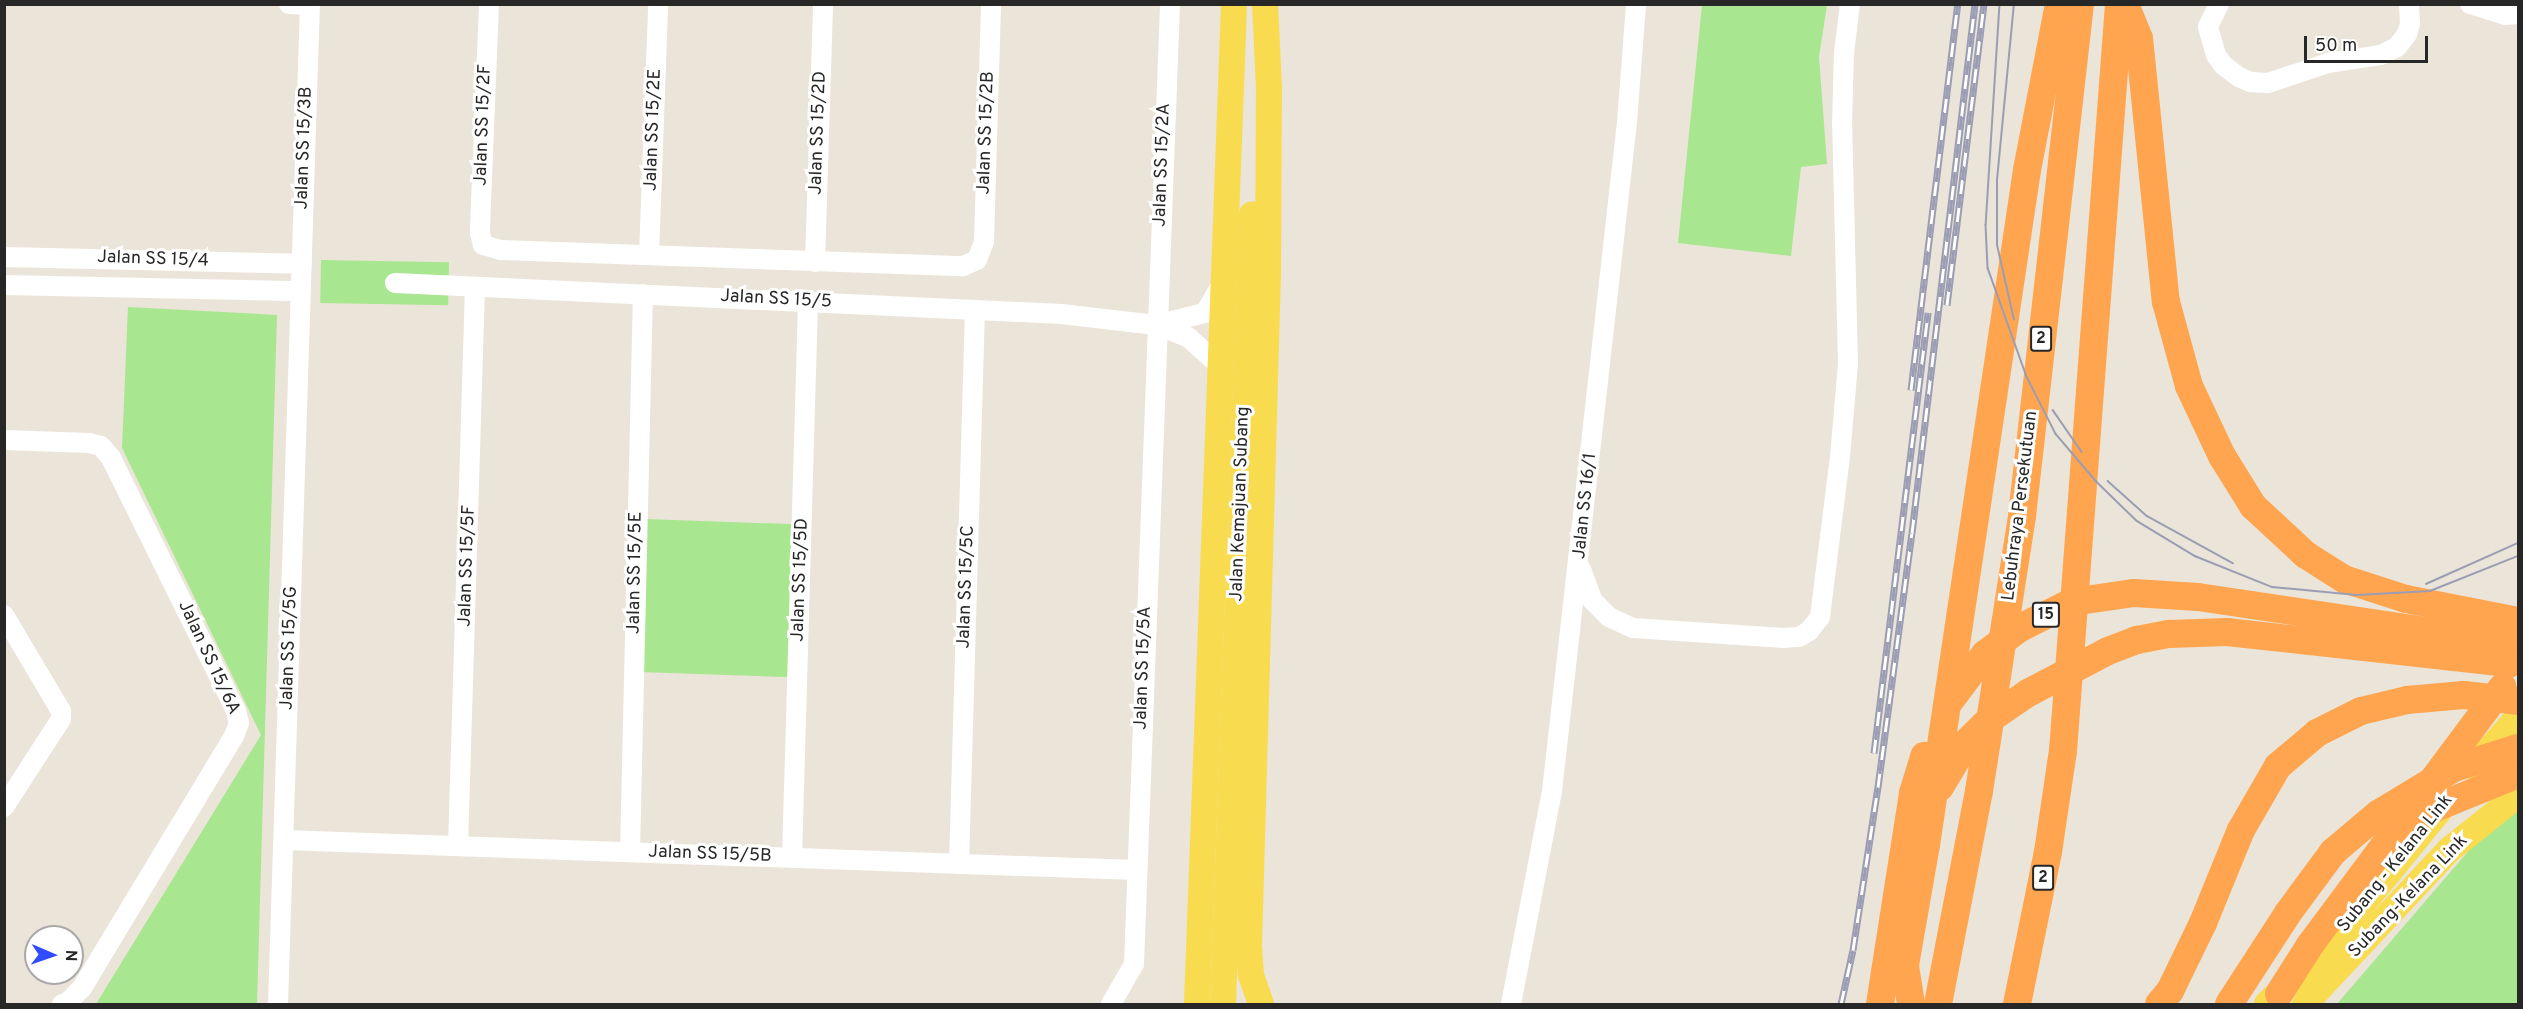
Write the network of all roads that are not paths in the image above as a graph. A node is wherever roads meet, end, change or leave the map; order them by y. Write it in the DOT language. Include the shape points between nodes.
graph roads {
  1 [pos="289,4"];
  2 [pos="489,4"];
  3 [pos="658,4"];
  4 [pos="823,4"];
  5 [pos="990,4"];
  6 [pos="1170,4"];
  7 [pos="1234,4"];
  8 [pos="1260,4"];
  9 [pos="1265,4"];
  10 [pos="1636,4"];
  11 [pos="1850,4"];
  12 [pos="2059,4"];
  13 [pos="2080,4"];
  14 [pos="2119,4"];
  15 [pos="2125,4"];
  16 [pos="2219,4"];
  17 [pos="2409,4"];
  18 [pos="2470,4"];
  19 [pos="310,5"];
  20 [pos="2518,14"];
  21 [pos="649,255"];
  22 [pos="4,257"];
  23 [pos="815,261"];
  24 [pos="302,264"];
  25 [pos="395,283"];
  26 [pos="1222,284"];
  27 [pos="4,285"];
  28 [pos="475,287"];
  29 [pos="301,291"];
  30 [pos="643,294"];
  31 [pos="808,302"];
  32 [pos="975,310"];
  33 [pos="1156,325"];
  34 [pos="1220,366"];
  35 [pos="4,440"];
  36 [pos="1580,564"];
  37 [pos="4,615"];
  38 [pos="2518,621"];
  39 [pos="2518,645"];
  40 [pos="2518,666"];
  41 [pos="2518,701"];
  42 [pos="2518,717"];
  43 [pos="2518,748"];
  44 [pos="2518,774"];
  45 [pos="2518,795"];
  46 [pos="4,807"];
  47 [pos="284,840"];
  48 [pos="1926,844"];
  49 [pos="458,846"];
  50 [pos="630,852"];
  51 [pos="792,858"];
  52 [pos="959,864"];
  53 [pos="1136,870"];
  54 [pos="1226,906"];
  55 [pos="1270,908"];
  56 [pos="1941,991"];
  57 [pos="2273,999"];
  58 [pos="62,1005"];
  59 [pos="278,1005"];
  60 [pos="1111,1005"];
  61 [pos="1197,1005"];
  62 [pos="1223,1005"];
  63 [pos="1261,1005"];
  64 [pos="1511,1005"];
  65 [pos="1880,1005"];
  66 [pos="1911,1005"];
  67 [pos="2017,1005"];
  68 [pos="2159,1005"];
  69 [pos="2229,1005"];
  70 [pos="2238,1005"];
  71 [pos="2305,1005"];
  1 -- 19 [label="street"];
  2 -- 21 [label="street, Jalan SS 15/2F" via="480,233 483,245 500,250"];
  3 -- 21 [label="street, Jalan SS 15/2E"];
  4 -- 23 [label="street, Jalan SS 15/2D"];
  5 -- 23 [label="street, Jalan SS 15/2B" via="984,242 977,260 963,266"];
  6 -- 33 [label="street, Jalan SS 15/2A"];
  7 -- 26 [label="main road, Jalan Kemajuan Subang"];
  8 -- 54 [label="main road, Jalan Kemajuan Subang"];
  9 -- 63 [label="main road" via="1269,88 1268,273 1249,945 1251,975"];
  10 -- 36 [label="street, Jalan SS 16/1"];
  11 -- 36 [label="street" via="1842,123 1848,364 1820,617 1799,637 1783,638 1632,628 1609,617 1592,600"];
  12 -- 48 [label="highway" via="2027,170"];
  13 -- 56 [label="highway, Lebuhraya Persekutuan / 2" via="2022,516 1979,791"];
  14 -- 67 [label="highway, 2" via="2063,751 2048,852"];
  15 -- 38 [label="highway" via="2139,38 2166,302 2189,386 2222,456 2253,506 2306,555 2344,579 2406,599"];
  16 -- 17 [label="street" via="2208,27 2216,55 2239,77 2268,83 2328,63 2381,56 2397,47 2407,34"];
  18 -- 20 [label="street" via="2505,15"];
  19 -- 24 [label="street, Jalan SS 15/3B"];
  21 -- 23 [label="street"];
  22 -- 24 [label="street, Jalan SS 15/4"];
  24 -- 29 [label="street, Jalan SS 15/3B"];
  25 -- 28 [label="street, Jalan SS 15/5"];
  26 -- 33 [label="street, Jalan SS 15/5" via="1205,313"];
  26 -- 34 [label="main road, Jalan Kemajuan Subang"];
  27 -- 29 [label="street, Jalan SS 15/4"];
  28 -- 30 [label="street, Jalan SS 15/5"];
  28 -- 49 [label="street, Jalan SS 15/5F"];
  29 -- 47 [label="street, Jalan SS 15/5G"];
  30 -- 31 [label="street, Jalan SS 15/5"];
  30 -- 50 [label="street, Jalan SS 15/5E"];
  31 -- 32 [label="street, Jalan SS 15/5"];
  31 -- 51 [label="street, Jalan SS 15/5D"];
  32 -- 33 [label="street, Jalan SS 15/5" via="1061,314"];
  32 -- 52 [label="street, Jalan SS 15/5C"];
  33 -- 34 [label="street, Jalan SS 15/5" via="1188,337"];
  33 -- 53 [label="street, Jalan SS 15/5A"];
  34 -- 61 [label="main road, Jalan Kemajuan Subang"];
  35 -- 58 [label="street, Jalan SS 15/6A" via="89,443 101,446 111,458 239,723 82,988"];
  36 -- 64 [label="street, Jalan SS 16/1" via="1552,791"];
  37 -- 46 [label="street" via="61,711 61,719"];
  39 -- 65 [label="highway, 15" via="2198,597 2134,593 2072,602 2020,628 1985,654 1963,681 1944,709 1922,761 1913,793"];
  40 -- 48 [label="highway" via="2228,632 2169,634 2137,640 2028,693 1990,719 1949,768 1936,794"];
  40 -- 57 [label="highway" via="2381,847"];
  41 -- 68 [label="highway" via="2464,695 2407,700 2361,711 2317,733 2278,766 2241,830 2204,923"];
  42 -- 57 [label="main road, Subang - Kelana Link" via="2331,943"];
  43 -- 69 [label="highway" via="2454,768 2378,814 2333,852 2288,912"];
  44 -- 70 [label="highway" via="2425,812 2356,862 2271,976"];
  45 -- 71 [label="main road, Subang-Kelana Link" via="2449,850"];
  47 -- 49 [label="street, Jalan SS 15/5B"];
  47 -- 59 [label="street, Jalan SS 15/5G"];
  48 -- 66 [label="highway" via="1905,965"];
  49 -- 50 [label="street, Jalan SS 15/5B"];
  50 -- 51 [label="street, Jalan SS 15/5B"];
  51 -- 52 [label="street, Jalan SS 15/5B"];
  52 -- 53 [label="street, Jalan SS 15/5B"];
  53 -- 60 [label="street, Jalan SS 15/5A" via="1134,964"];
  54 -- 55 [label="main road"];
  54 -- 62 [label="main road, Jalan Kemajuan Subang"];
}
